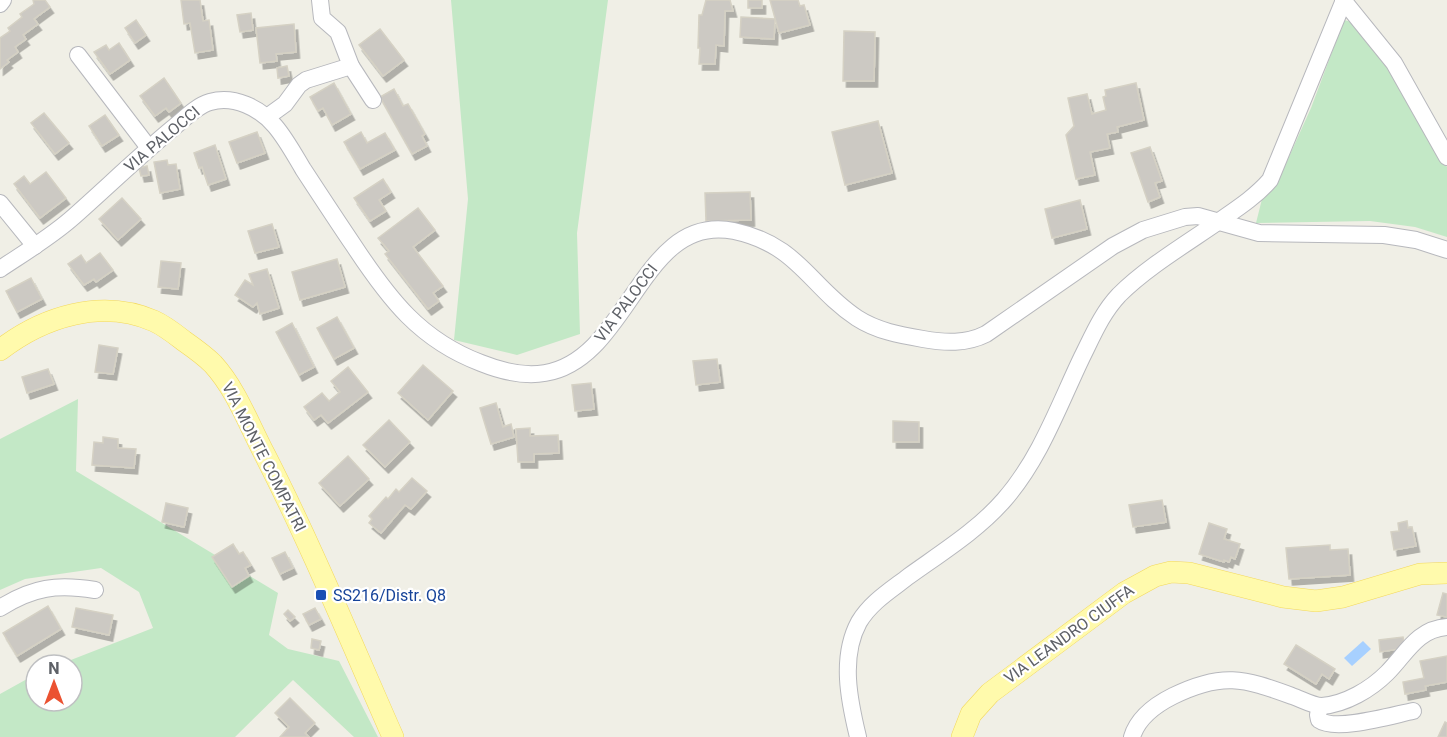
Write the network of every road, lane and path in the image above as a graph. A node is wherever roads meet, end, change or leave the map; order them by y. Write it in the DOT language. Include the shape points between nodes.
graph roads {
  1 [pos="3,0"];
  2 [pos="320,0"];
  3 [pos="1344,0"];
  4 [pos="0,4"];
  5 [pos="78,55"];
  6 [pos="351,66"];
  7 [pos="373,100"];
  8 [pos="267,117"];
  9 [pos="149,148"];
  10 [pos="1447,157"];
  11 [pos="0,203"];
  12 [pos="1218,222"];
  13 [pos="35,246"];
  14 [pos="1447,250"];
  15 [pos="0,269"];
  16 [pos="0,350"];
  17 [pos="1447,573"];
  18 [pos="95,590"];
  19 [pos="0,608"];
  20 [pos="1447,627"];
  21 [pos="1320,706"];
  22 [pos="1413,711"];
  23 [pos="393,737"];
  24 [pos="858,737"];
  25 [pos="962,737"];
  26 [pos="1132,737"];
  1 -- 4 [label="street"];
  2 -- 6 [label="street" via="321,15 338,32"];
  3 -- 10 [label="street" via="1394,63"];
  3 -- 12 [label="street" via="1272,176"];
  5 -- 9 [label="street"];
  6 -- 7 [label="street"];
  6 -- 8 [label="street" via="306,80"];
  8 -- 9 [label="street, VIA PALOCCI" via="233,101 210,102"];
  8 -- 12 [label="street, VIA PALOCCI" via="399,309 449,349 489,367 515,373 556,370 586,353 610,328 660,258 681,240 705,230 737,232 778,248 845,309 876,328 955,342 986,334 1132,235 1185,217"];
  9 -- 13 [label="street, VIA PALOCCI"];
  11 -- 13 [label="street"];
  12 -- 14 [label="street, VIA PALOCCI" via="1259,233 1398,237"];
  12 -- 24 [label="street" via="1139,278 1108,308 1032,461 1004,501 882,596 862,617 853,638 848,668"];
  13 -- 15 [label="street, VIA PALOCCI"];
  16 -- 23 [label="main road, VIA MONTE COMPATRI" via="50,320 106,312 135,315 158,323 207,358 235,397 294,512"];
  17 -- 25 [label="main road, VIA LEANDRO CIUFFA" via="1420,574 1316,601 1283,597 1190,573 1155,576 1124,593 990,693 971,714"];
  18 -- 19 [label="street" via="46,588"];
  20 -- 21 [label="street" via="1420,637 1369,688"];
  21 -- 22 [label="street" via="1319,720 1330,724"];
  21 -- 26 [label="street" via="1245,681 1221,680 1183,691 1160,703 1139,722"];
}
